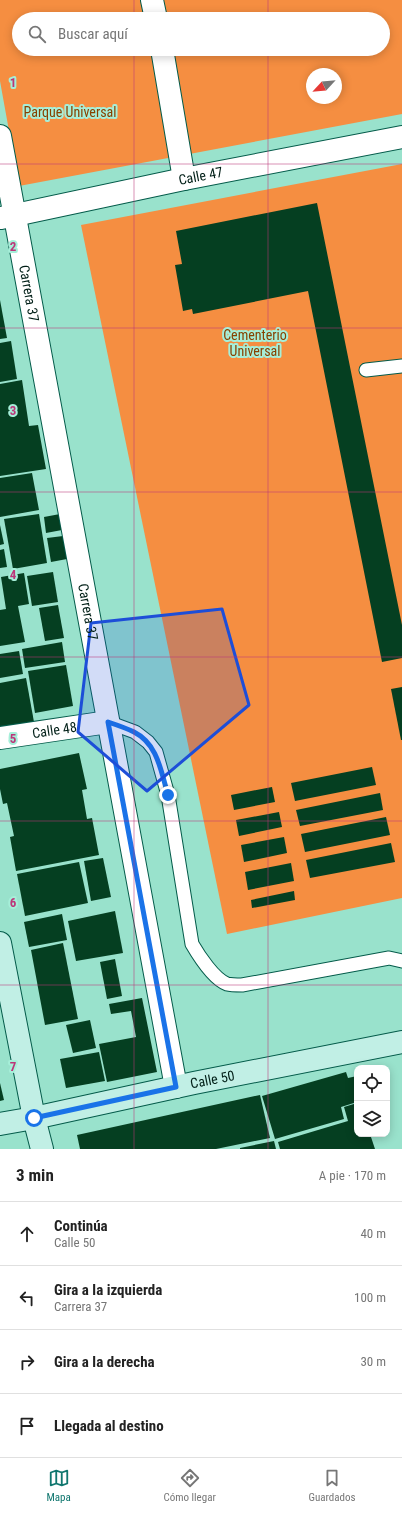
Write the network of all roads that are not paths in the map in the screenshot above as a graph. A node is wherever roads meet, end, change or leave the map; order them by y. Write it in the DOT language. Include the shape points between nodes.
graph roads {
  1 [pos="152,0"];
  2 [pos="155,12"];
  3 [pos="163,56"];
  4 [pos="0,136"];
  5 [pos="402,137"];
  6 [pos="184,179"];
  7 [pos="7,216"];
  8 [pos="402,366"];
  9 [pos="366,370"];
  10 [pos="108,722"];
  11 [pos="0,738"];
  12 [pos="0,943"];
  13 [pos="402,962"];
  14 [pos="402,1042"];
  15 [pos="176,1087"];
  16 [pos="34,1118"];
  17 [pos="0,1124"];
  18 [pos="42,1149"];
  1 -- 2 [label="street"];
  3 -- 6 [label="street"];
  4 -- 7 [label="street, Carrera 37"];
  5 -- 6 [label="street, Calle 47"];
  6 -- 7 [label="street, Calle 47"];
  7 -- 10 [label="street, Carrera 37"];
  8 -- 9 [label="lane"];
  10 -- 11 [label="street, Calle 48"];
  10 -- 13 [label="lane" via="135,732 156,752 168,795 192,944 212,972 226,984 242,985 389,958"];
  10 -- 15 [label="street, Carrera 37"];
  12 -- 16 [label="street"];
  14 -- 15 [label="street, Calle 50"];
  15 -- 16 [label="street, Calle 50"];
  16 -- 17 [label="street, Calle 50"];
  16 -- 18 [label="street"];
}
